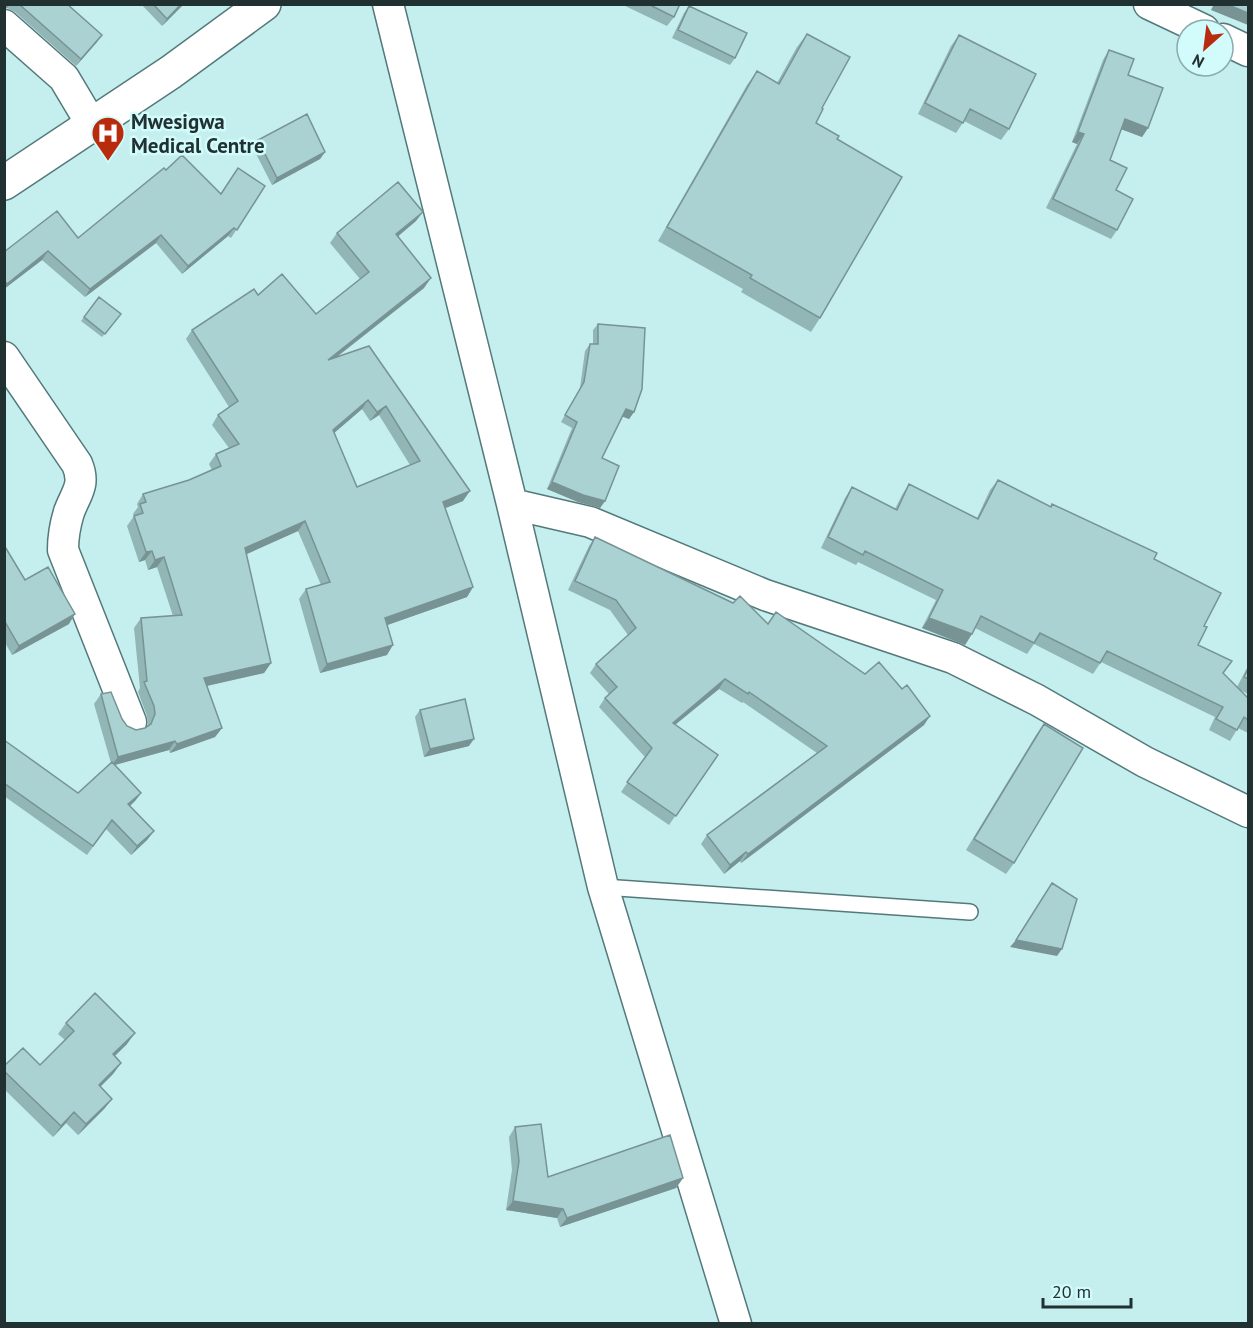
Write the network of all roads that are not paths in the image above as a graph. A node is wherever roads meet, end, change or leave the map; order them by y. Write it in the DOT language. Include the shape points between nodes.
graph roads {
  1 [pos="264,4"];
  2 [pos="388,4"];
  3 [pos="1149,4"];
  4 [pos="1179,18"];
  5 [pos="4,25"];
  6 [pos="92,125"];
  7 [pos="4,183"];
  8 [pos="4,357"];
  9 [pos="512,504"];
  10 [pos="131,722"];
  11 [pos="1248,812"];
  12 [pos="603,887"];
  13 [pos="970,912"];
  14 [pos="736,1323"];
  1 -- 6 [label="main road"];
  2 -- 9 [label="street"];
  3 -- 4 [label="street"];
  5 -- 6 [label="street" via="64,78"];
  6 -- 7 [label="main road"];
  8 -- 10 [label="street" via="81,474 63,536 63,550"];
  9 -- 11 [label="street" via="590,522 765,595 953,658 1037,700 1145,762"];
  9 -- 12 [label="street"];
  12 -- 13 [label="lane"];
  12 -- 14 [label="street"];
}
